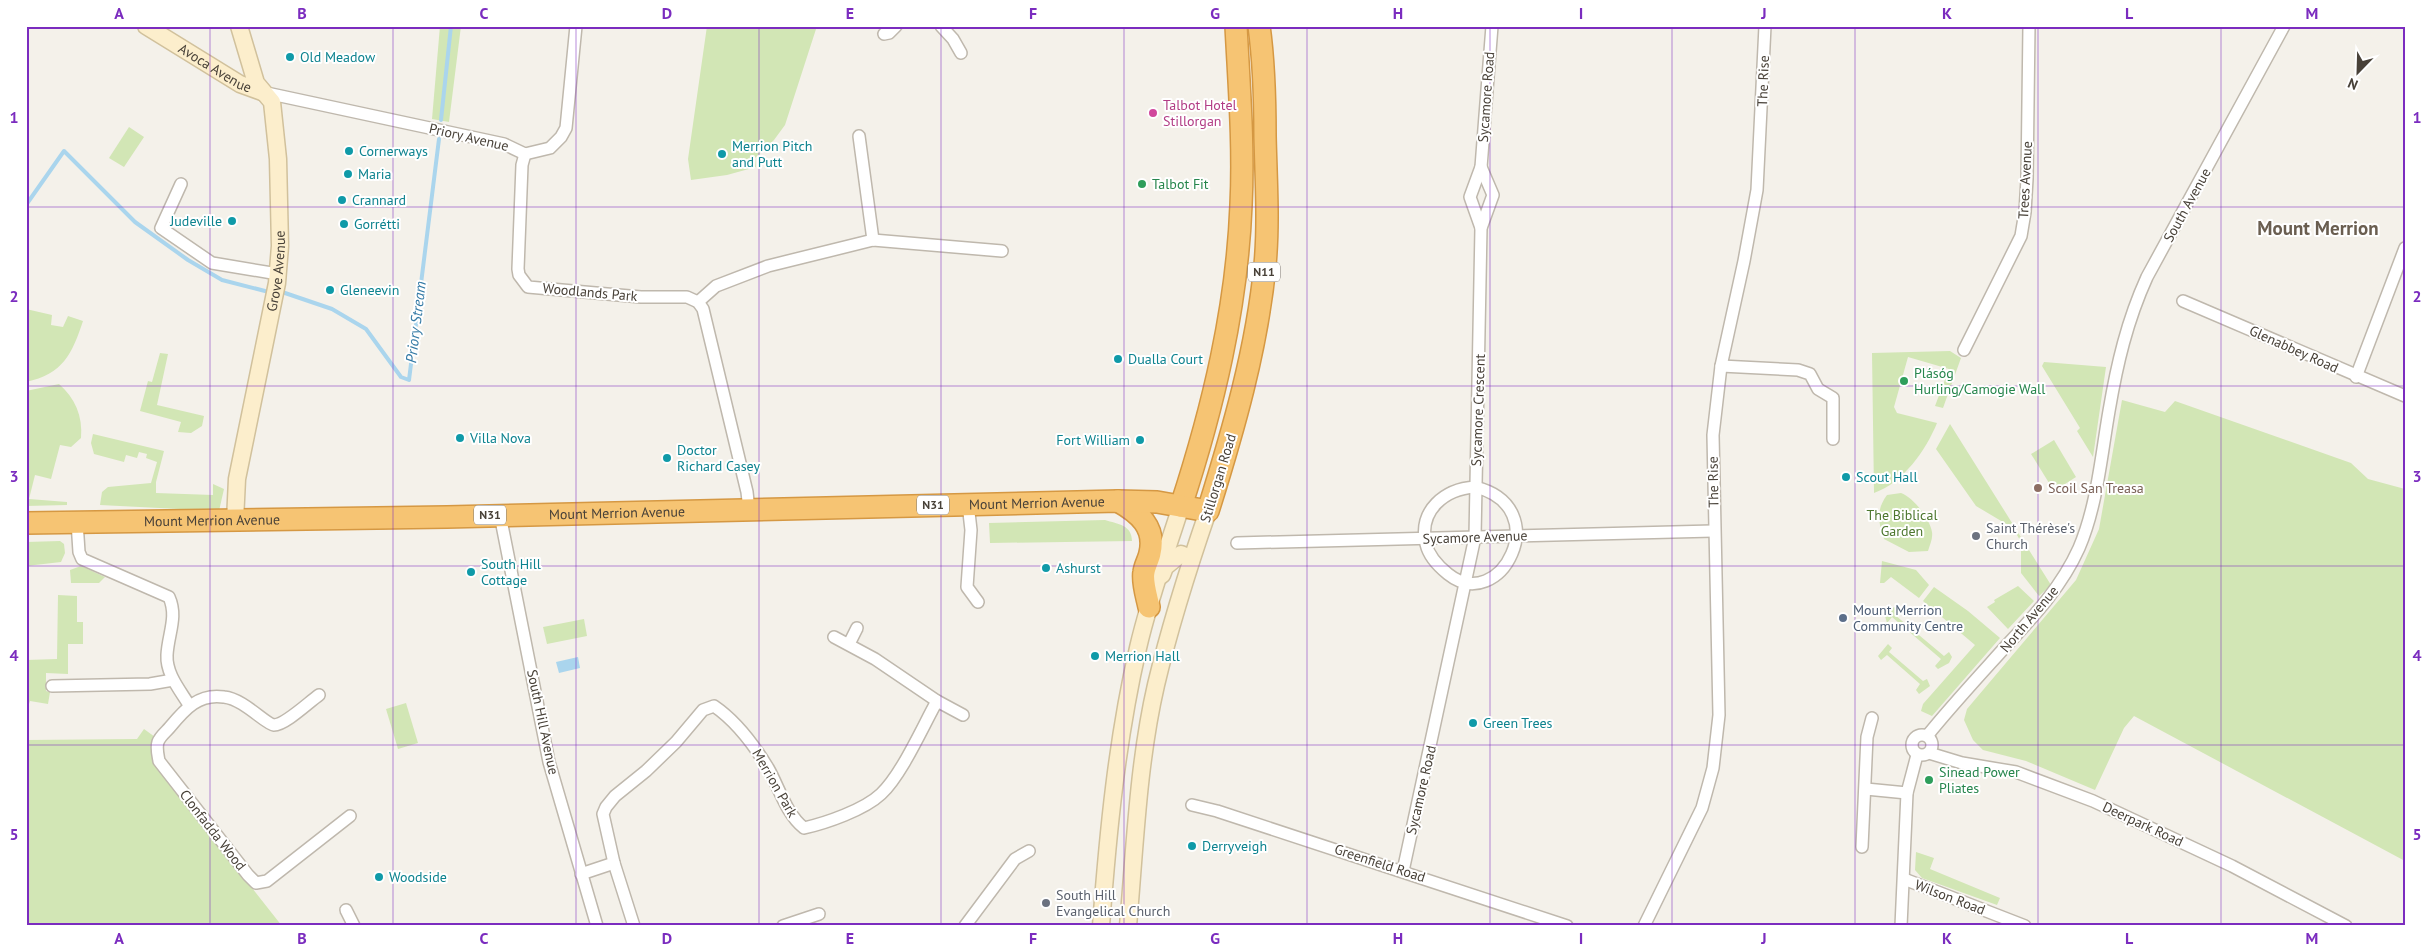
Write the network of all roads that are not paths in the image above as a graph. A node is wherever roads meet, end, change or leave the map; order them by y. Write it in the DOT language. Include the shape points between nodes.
graph roads {
  1 [pos="146,26"];
  2 [pos="239,26"];
  3 [pos="576,26"];
  4 [pos="896,26"];
  5 [pos="941,26"];
  6 [pos="1236,26"];
  7 [pos="1259,26"];
  8 [pos="1492,26"];
  9 [pos="1765,26"];
  10 [pos="2029,26"];
  11 [pos="2284,26"];
  12 [pos="884,34"];
  13 [pos="961,53"];
  14 [pos="262,92"];
  15 [pos="858,136"];
  16 [pos="525,154"];
  17 [pos="1481,167"];
  18 [pos="181,184"];
  19 [pos="1481,228"];
  20 [pos="873,240"];
  21 [pos="2405,248"];
  22 [pos="1002,251"];
  23 [pos="278,274"];
  24 [pos="698,302"];
  25 [pos="2183,302"];
  26 [pos="1480,332"];
  27 [pos="1964,350"];
  28 [pos="1721,366"];
  29 [pos="2356,377"];
  30 [pos="2112,393"];
  31 [pos="2405,396"];
  32 [pos="1834,439"];
  33 [pos="1475,487"];
  34 [pos="1118,501"];
  35 [pos="968,504"];
  36 [pos="1181,506"];
  37 [pos="749,510"];
  38 [pos="1208,511"];
  39 [pos="500,515"];
  40 [pos="235,521"];
  41 [pos="77,522"];
  42 [pos="26,523"];
  43 [pos="1713,531"];
  44 [pos="1517,536"];
  45 [pos="1475,537"];
  46 [pos="1425,538"];
  47 [pos="1237,543"];
  48 [pos="1191,562"];
  49 [pos="1466,582"];
  50 [pos="978,602"];
  51 [pos="1149,607"];
  52 [pos="857,628"];
  53 [pos="834,637"];
  54 [pos="849,644"];
  55 [pos="173,680"];
  56 [pos="52,686"];
  57 [pos="318,694"];
  58 [pos="937,701"];
  59 [pos="189,705"];
  60 [pos="1440,710"];
  61 [pos="963,715"];
  62 [pos="1872,718"];
  63 [pos="1927,736"];
  64 [pos="1923,754"];
  65 [pos="1866,789"];
  66 [pos="1907,793"];
  67 [pos="1192,805"];
  68 [pos="350,816"];
  69 [pos="1862,847"];
  70 [pos="1029,851"];
  71 [pos="614,863"];
  72 [pos="1403,871"];
  73 [pos="581,874"];
  74 [pos="1904,879"];
  75 [pos="346,910"];
  76 [pos="819,914"];
  77 [pos="354,926"];
  78 [pos="597,926"];
  79 [pos="634,926"];
  80 [pos="784,926"];
  81 [pos="965,926"];
  82 [pos="1101,926"];
  83 [pos="1128,926"];
  84 [pos="1567,926"];
  85 [pos="1644,926"];
  86 [pos="1901,926"];
  87 [pos="2024,926"];
  88 [pos="2346,926"];
  1 -- 14 [label="main road, Avoca Avenue" via="240,84"];
  2 -- 14 [label="main road, Grove Avenue" via="256,83"];
  3 -- 16 [label="street, Priory Avenue" via="566,128 550,148"];
  4 -- 12 [label="street"];
  5 -- 13 [label="street"];
  6 -- 36 [label="highway, Stillorgan Road / N11" via="1241,203 1236,265 1217,379"];
  7 -- 38 [label="highway, Stillorgan Road / N11" via="1266,125 1265,264 1254,342"];
  8 -- 17 [label="street, Sycamore Road"];
  9 -- 28 [label="street, The Rise" via="1757,190"];
  10 -- 27 [label="street, Trees Avenue" via="2026,212 2022,236"];
  11 -- 30 [label="street, South Avenue" via="2131,311"];
  14 -- 16 [label="street, Priory Avenue" via="504,144"];
  14 -- 23 [label="main road, Grove Avenue" via="272,102 277,136 280,199"];
  15 -- 20 [label="street"];
  16 -- 24 [label="street, Woodlands Park" via="518,269 528,287 641,297 687,297"];
  17 -- 19 [label="street, Sycamore Road" via="1470,198"];
  17 -- 19 [label="street, Sycamore Road" via="1493,195"];
  18 -- 23 [label="street" via="161,228 212,263"];
  19 -- 26 [label="street, Sycamore Road"];
  20 -- 22 [label="street"];
  20 -- 24 [label="street" via="768,266 716,286"];
  21 -- 29 [label="street"];
  23 -- 40 [label="main road, Grove Avenue" via="237,479"];
  24 -- 37 [label="street" via="703,309"];
  25 -- 29 [label="street, Glenabbey Road"];
  26 -- 33 [label="street, Sycamore Crescent"];
  28 -- 32 [label="street" via="1798,370 1810,374 1818,389 1833,398"];
  28 -- 43 [label="street, The Rise" via="1713,436"];
  29 -- 31 [label="street, Glenabbey Road"];
  30 -- 63 [label="street, North Avenue" via="2092,506 2079,548 2036,614"];
  33 -- 44 [label="street" via="1498,496 1506,504 1513,514"];
  33 -- 45 [label="street, Sycamore Crescent"];
  33 -- 46 [label="street" via="1454,490 1436,502 1428,515"];
  34 -- 35 [label="highway, Mount Merrion Avenue / N31"];
  34 -- 36 [label="highway, Mount Merrion Avenue / N31"];
  34 -- 51 [label="highway" via="1145,523 1152,537 1143,573"];
  35 -- 37 [label="highway, Mount Merrion Avenue / N31"];
  35 -- 50 [label="street" via="967,587"];
  36 -- 38 [label="highway, Mount Merrion Avenue / N31"];
  36 -- 51 [label="main road, Stillorgan Road"];
  37 -- 39 [label="highway, Mount Merrion Avenue / N31"];
  38 -- 48 [label="main road, Stillorgan Road"];
  39 -- 40 [label="highway, Mount Merrion Avenue / N31"];
  39 -- 73 [label="street, South Hill Avenue" via="549,762"];
  40 -- 41 [label="highway, Mount Merrion Avenue / N31"];
  41 -- 42 [label="highway, Mount Merrion Avenue / N31"];
  41 -- 55 [label="street" via="82,559 169,597 174,611 167,655"];
  43 -- 44 [label="street, Sycamore Avenue"];
  43 -- 85 [label="street, The Rise" via="1718,715 1713,768 1702,808"];
  44 -- 45 [label="street, Sycamore Avenue"];
  44 -- 49 [label="street" via="1508,562 1494,577 1481,582"];
  45 -- 46 [label="street, Sycamore Avenue"];
  45 -- 49 [label="street, Sycamore Crescent"];
  46 -- 47 [label="street, Sycamore Avenue"];
  46 -- 49 [label="street" via="1433,560 1453,578"];
  48 -- 51 [label="main road" via="1181,554 1165,567"];
  48 -- 83 [label="main road, Stillorgan Road" via="1156,687 1142,777"];
  49 -- 60 [label="street, Sycamore Crescent"];
  51 -- 82 [label="main road, Stillorgan Road" via="1130,685 1113,784"];
  52 -- 54 [label="street"];
  53 -- 54 [label="street"];
  54 -- 58 [label="street"];
  55 -- 56 [label="street" via="150,684"];
  55 -- 59 [label="street"];
  57 -- 59 [label="street, Clonfadda Wood" via="283,722 274,725 244,703 227,697 211,695"];
  58 -- 61 [label="street"];
  58 -- 71 [label="street, Merrion Park" via="883,793 870,804 804,828 796,822 753,745 723,712 714,706 703,710 676,742 606,806 603,822"];
  59 -- 68 [label="street, Clonfadda Wood" via="158,741 159,761 256,882 267,881"];
  60 -- 72 [label="street, Sycamore Road"];
  62 -- 65 [label="street"];
  63 -- 64 [label="street" via="1932,744"];
  63 -- 64 [label="street" via="1919,735 1912,741 1912,750"];
  64 -- 66 [label="street"];
  64 -- 88 [label="street, Deerpark Road" via="2016,772 2093,801 2232,866"];
  65 -- 66 [label="street"];
  65 -- 69 [label="street"];
  66 -- 74 [label="street"];
  67 -- 72 [label="street, Greenfield Road" via="1217,810"];
  70 -- 81 [label="street" via="1016,859"];
  71 -- 73 [label="street"];
  71 -- 79 [label="street, Merrion Park"];
  72 -- 84 [label="street, Greenfield Road"];
  73 -- 78 [label="street, South Hill Avenue"];
  74 -- 86 [label="street"];
  74 -- 87 [label="street, Wilson Road"];
  75 -- 77 [label="street"];
  76 -- 80 [label="street"];
}
